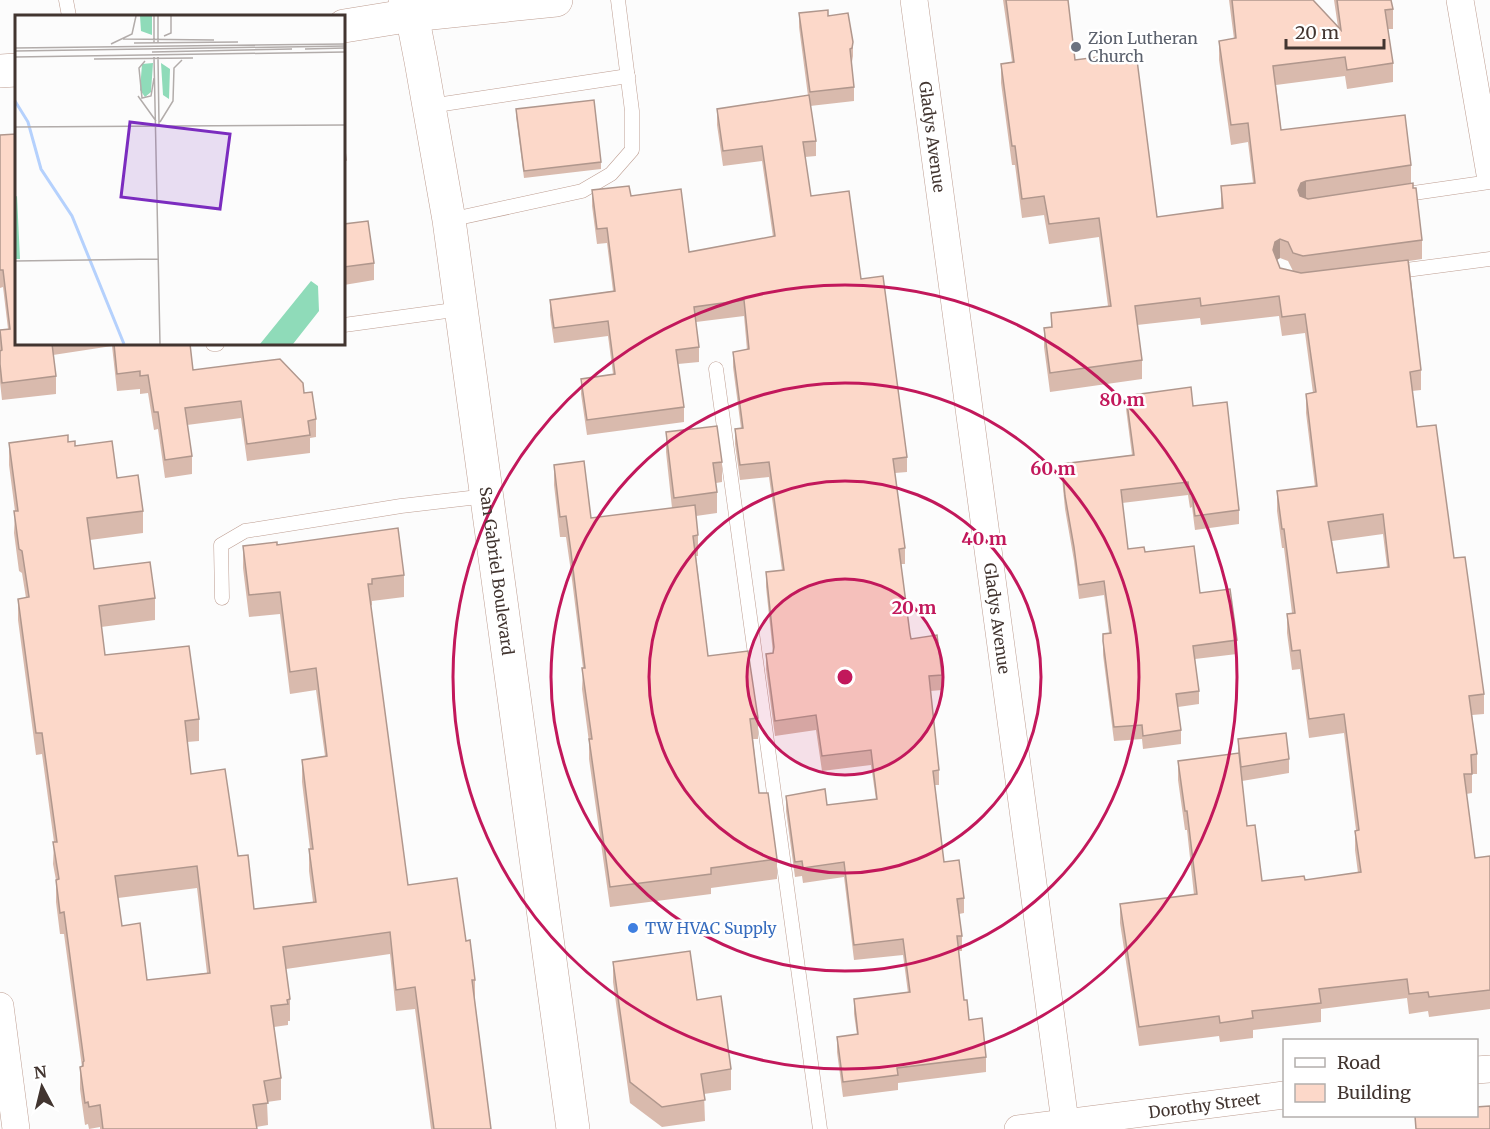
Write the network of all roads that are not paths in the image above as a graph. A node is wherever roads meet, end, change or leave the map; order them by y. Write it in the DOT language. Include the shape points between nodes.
graph roads {
  1 [pos="66,0"];
  2 [pos="556,0"];
  3 [pos="618,0"];
  4 [pos="914,0"];
  5 [pos="1460,0"];
  6 [pos="412,5"];
  7 [pos="69,15"];
  8 [pos="345,26"];
  9 [pos="15,69"];
  10 [pos="0,71"];
  11 [pos="628,76"];
  12 [pos="430,106"];
  13 [pos="1490,174"];
  14 [pos="1490,182"];
  15 [pos="1384,198"];
  16 [pos="450,220"];
  17 [pos="1490,259"];
  18 [pos="1373,275"];
  19 [pos="461,309"];
  20 [pos="345,326"];
  21 [pos="716,369"];
  22 [pos="487,496"];
  23 [pos="222,598"];
  24 [pos="0,1006"];
  25 [pos="1283,1095"];
  26 [pos="1065,1126"];
  27 [pos="16,1129"];
  28 [pos="573,1129"];
  29 [pos="819,1129"];
  30 [pos="1018,1129"];
  1 -- 7 [label="lane"];
  2 -- 6 [label="main road"];
  3 -- 11 [label="lane"];
  4 -- 26 [label="street, Gladys Avenue"];
  5 -- 13 [label="street"];
  6 -- 8 [label="main road"];
  6 -- 12 [label="main road, San Gabriel Boulevard"];
  9 -- 10 [label="main road"];
  11 -- 12 [label="lane"];
  11 -- 16 [label="lane" via="632,150 611,174 582,191"];
  12 -- 16 [label="main road, San Gabriel Boulevard"];
  14 -- 15 [label="lane"];
  16 -- 19 [label="main road, San Gabriel Boulevard"];
  17 -- 18 [label="lane"];
  19 -- 20 [label="lane"];
  19 -- 22 [label="main road, San Gabriel Boulevard"];
  21 -- 29 [label="lane"];
  22 -- 23 [label="lane" via="245,531 220,545"];
  22 -- 28 [label="main road, San Gabriel Boulevard"];
  24 -- 27 [label="street"];
  25 -- 26 [label="street, Dorothy Street"];
  26 -- 30 [label="street, Dorothy Street"];
}
